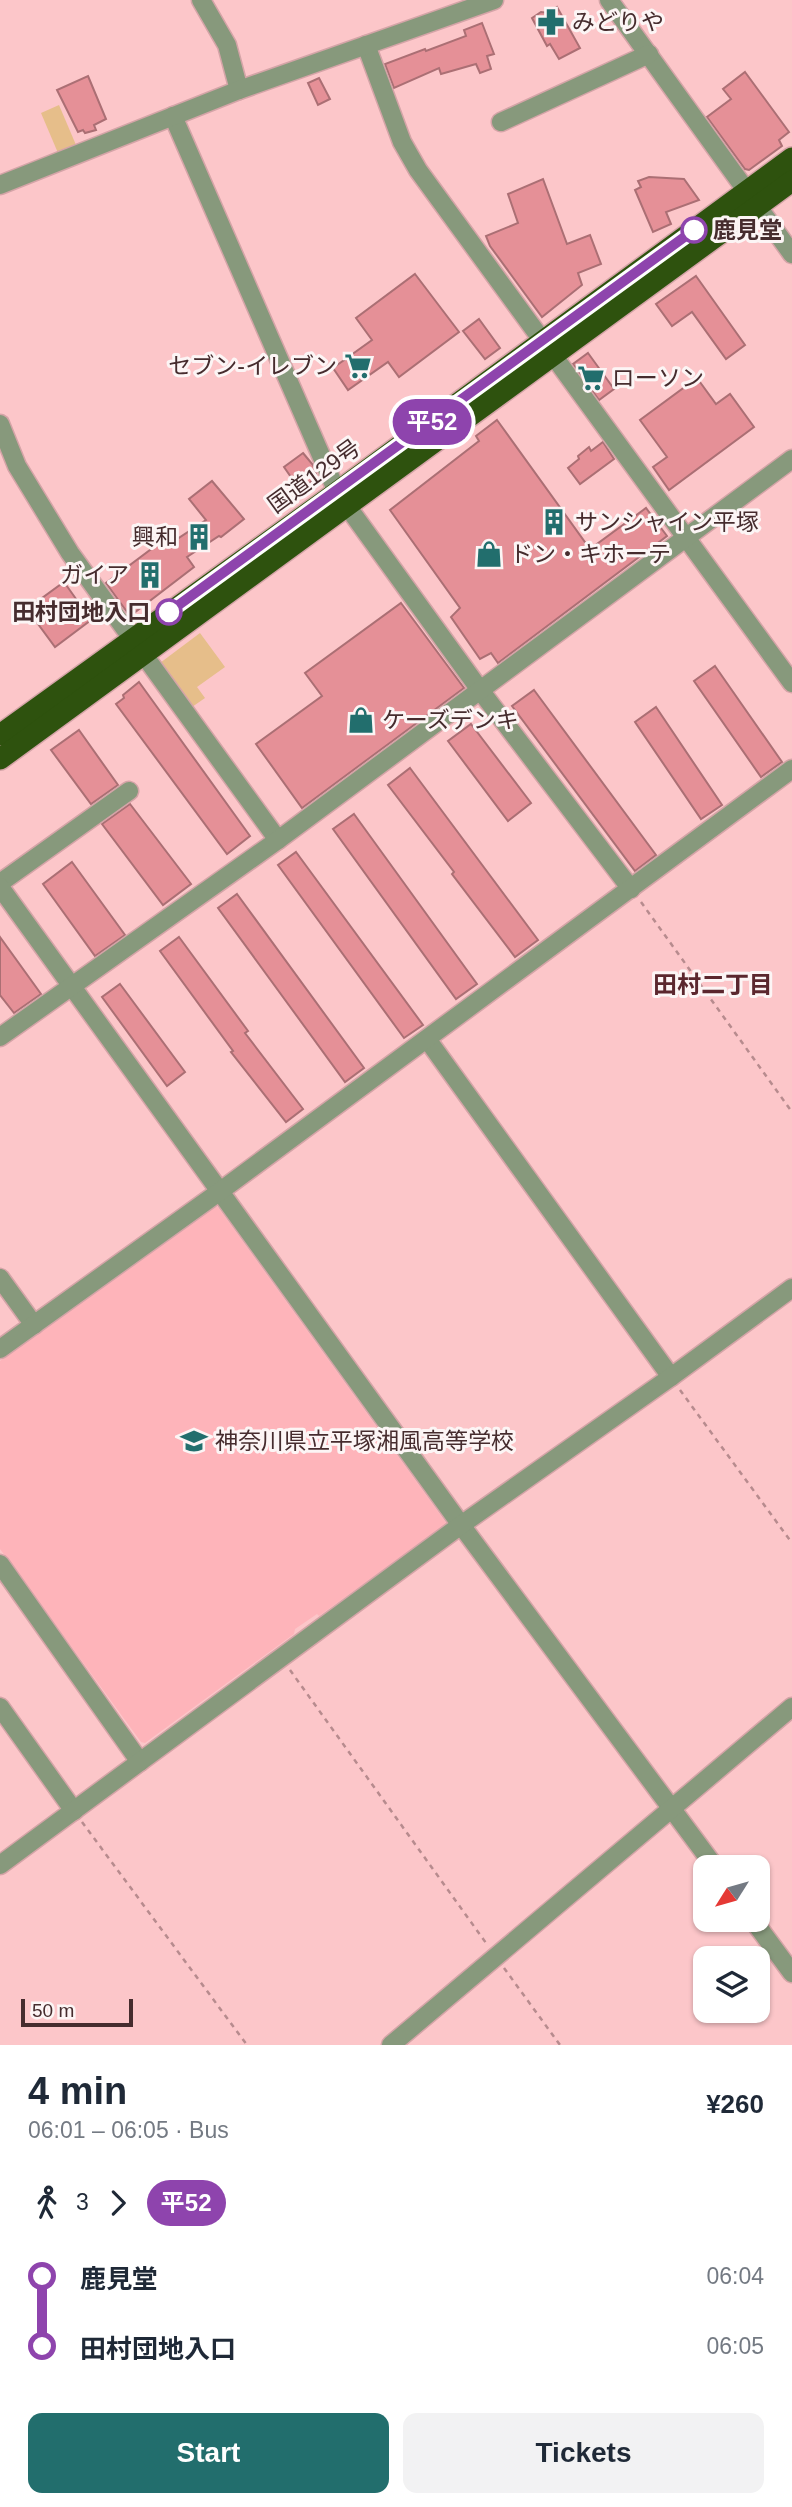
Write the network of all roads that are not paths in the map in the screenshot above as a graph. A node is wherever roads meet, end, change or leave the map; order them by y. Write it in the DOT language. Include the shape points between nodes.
graph roads {
  1 [pos="201,0"];
  2 [pos="609,0"];
  3 [pos="486,1"];
  4 [pos="366,45"];
  5 [pos="649,54"];
  6 [pos="239,90"];
  7 [pos="173,116"];
  8 [pos="501,122"];
  9 [pos="792,158"];
  10 [pos="792,181"];
  11 [pos="0,185"];
  12 [pos="752,199"];
  13 [pos="792,254"];
  14 [pos="549,348"];
  15 [pos="0,424"];
  16 [pos="792,459"];
  17 [pos="342,499"];
  18 [pos="686,537"];
  19 [pos="138,646"];
  20 [pos="792,683"];
  21 [pos="480,690"];
  22 [pos="0,735"];
  23 [pos="0,759"];
  24 [pos="792,769"];
  25 [pos="129,791"];
  26 [pos="278,840"];
  27 [pos="0,885"];
  28 [pos="631,889"];
  29 [pos="72,987"];
  30 [pos="0,1037"];
  31 [pos="427,1039"];
  32 [pos="219,1192"];
  33 [pos="0,1278"];
  34 [pos="792,1288"];
  35 [pos="34,1325"];
  36 [pos="0,1349"];
  37 [pos="671,1377"];
  38 [pos="461,1525"];
  39 [pos="0,1564"];
  40 [pos="0,1707"];
  41 [pos="792,1707"];
  42 [pos="140,1762"];
  43 [pos="671,1807"];
  44 [pos="74,1811"];
  45 [pos="706,1855"];
  46 [pos="0,1865"];
  47 [pos="762,1932"];
  48 [pos="792,1973"];
  49 [pos="394,2044"];
  1 -- 6 [label="street" via="227,45"];
  2 -- 5 [label="street"];
  3 -- 4 [label="street"];
  4 -- 6 [label="street"];
  4 -- 14 [label="street" via="402,142 418,170"];
  5 -- 8 [label="street"];
  5 -- 12 [label="street"];
  6 -- 7 [label="street"];
  7 -- 11 [label="street"];
  7 -- 17 [label="street"];
  9 -- 12 [label="highway, 国道129号"];
  10 -- 12 [label="highway, 国道129号"];
  12 -- 13 [label="street"];
  12 -- 14 [label="highway, 国道129号"];
  14 -- 17 [label="highway, 国道129号"];
  14 -- 18 [label="street"];
  15 -- 19 [label="street" via="35,498"];
  16 -- 18 [label="street"];
  17 -- 19 [label="highway, 国道129号"];
  17 -- 21 [label="street"];
  18 -- 20 [label="street"];
  18 -- 21 [label="street"];
  19 -- 22 [label="highway, 国道129号"];
  19 -- 23 [label="highway, 国道129号"];
  19 -- 26 [label="street"];
  21 -- 26 [label="street"];
  21 -- 28 [label="street"];
  24 -- 28 [label="street"];
  25 -- 27 [label="street"];
  26 -- 29 [label="street"];
  27 -- 29 [label="street"];
  28 -- 31 [label="street"];
  29 -- 30 [label="street"];
  29 -- 32 [label="street"];
  31 -- 32 [label="street"];
  31 -- 37 [label="street"];
  32 -- 35 [label="street"];
  32 -- 38 [label="street"];
  33 -- 35 [label="street"];
  34 -- 37 [label="street"];
  35 -- 36 [label="street"];
  37 -- 38 [label="street"];
  38 -- 42 [label="street"];
  38 -- 43 [label="street"];
  39 -- 42 [label="street"];
  40 -- 44 [label="street"];
  41 -- 43 [label="street"];
  42 -- 44 [label="street"];
  43 -- 45 [label="street"];
  43 -- 49 [label="street"];
  44 -- 46 [label="street"];
  47 -- 48 [label="street"];
}
